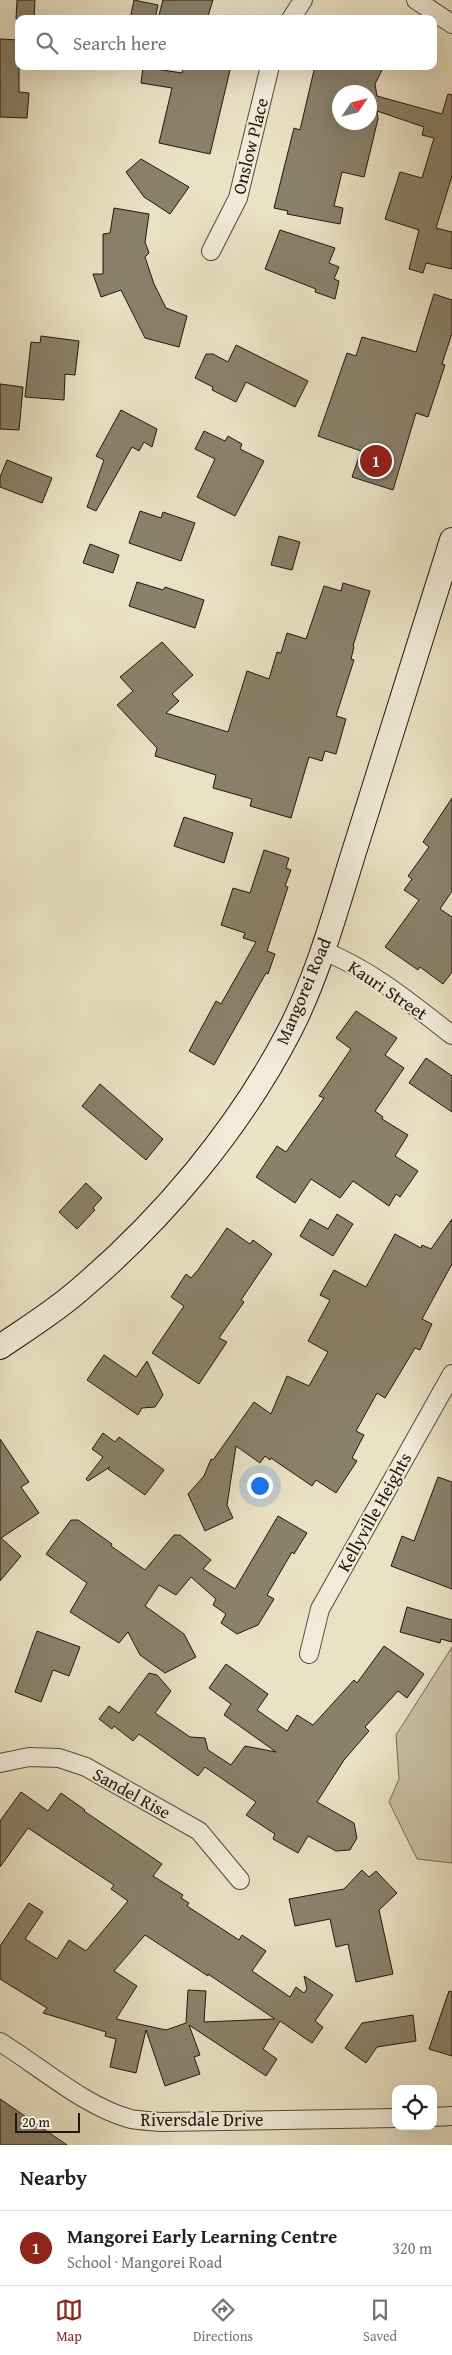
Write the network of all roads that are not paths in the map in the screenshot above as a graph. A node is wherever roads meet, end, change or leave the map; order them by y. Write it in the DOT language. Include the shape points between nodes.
graph roads {
  1 [pos="303,0"];
  2 [pos="416,0"];
  3 [pos="294,15"];
  4 [pos="452,24"];
  5 [pos="269,70"];
  6 [pos="211,251"];
  7 [pos="452,540"];
  8 [pos="322,950"];
  9 [pos="452,1035"];
  10 [pos="0,1347"];
  11 [pos="452,1374"];
  12 [pos="309,1654"];
  13 [pos="0,1763"];
  14 [pos="240,1880"];
  15 [pos="0,2042"];
  16 [pos="452,2116"];
  17 [pos="437,2117"];
  18 [pos="392,2118"];
  1 -- 3 [label="street"];
  2 -- 4 [label="street"];
  5 -- 6 [label="street, Onslow Place" via="238,198"];
  7 -- 8 [label="main road, Mangorei Road"];
  8 -- 9 [label="street, Kauri Street" via="348,962"];
  8 -- 10 [label="main road, Mangorei Road" via="290,1030 246,1103 208,1154 169,1202 125,1248 77,1292"];
  11 -- 12 [label="street, Kellyville Heights" via="320,1609"];
  13 -- 14 [label="street, Sandel Rise" via="29,1757 59,1758 86,1767 199,1831"];
  15 -- 18 [label="street, Riversdale Drive" via="76,2092 130,2119 162,2122"];
  16 -- 17 [label="street"];
}
